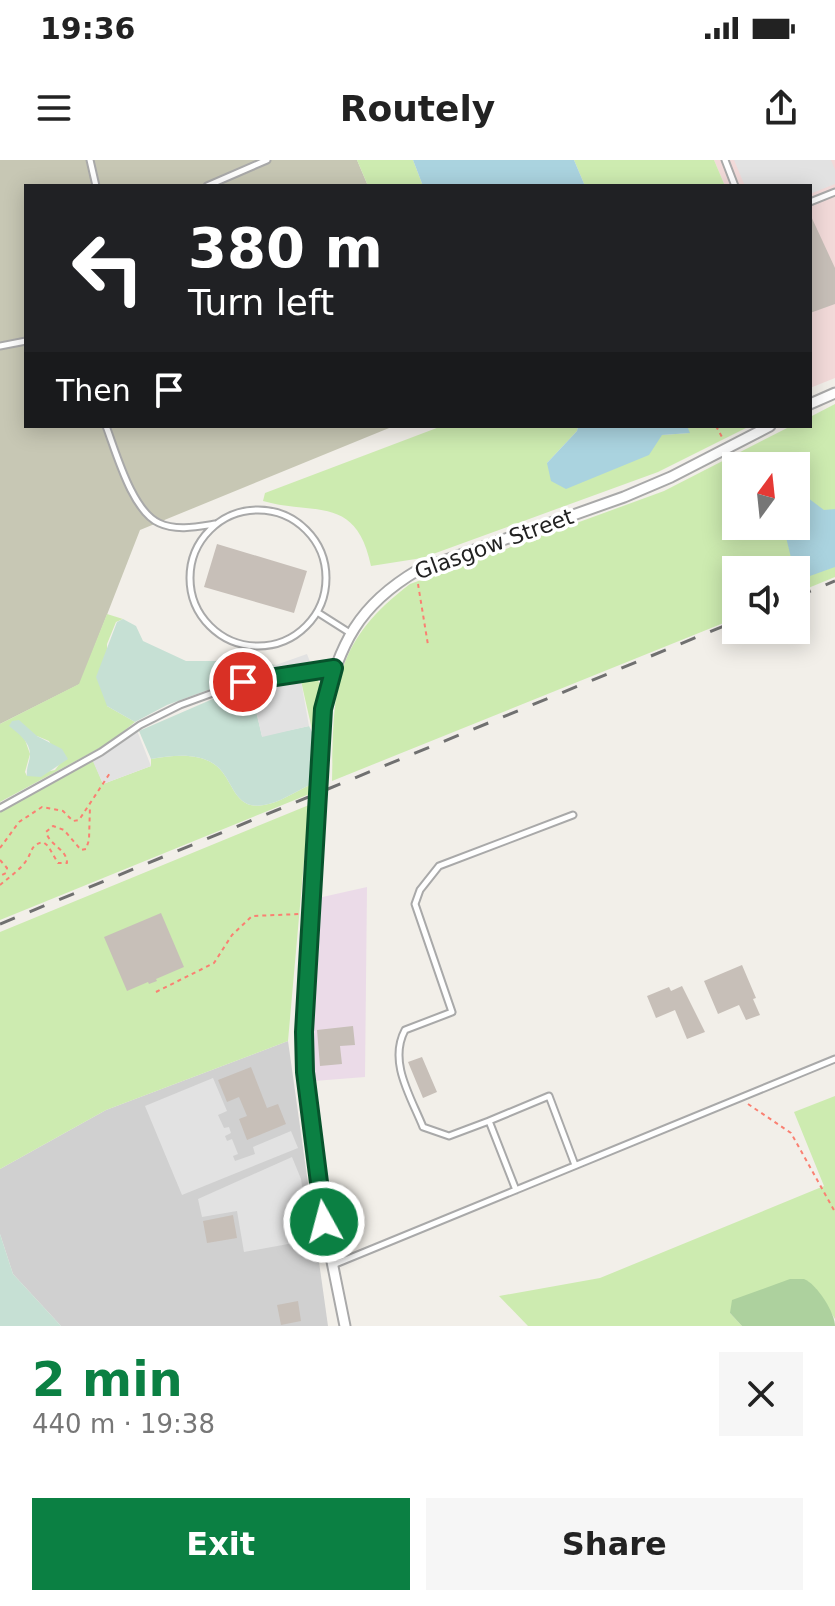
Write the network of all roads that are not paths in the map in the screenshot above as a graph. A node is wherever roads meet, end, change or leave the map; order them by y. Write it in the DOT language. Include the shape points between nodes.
graph roads {
  1 [pos="90,160"];
  2 [pos="267,160"];
  3 [pos="725,160"];
  4 [pos="96,184"];
  5 [pos="212,184"];
  6 [pos="734,184"];
  7 [pos="835,192"];
  8 [pos="812,201"];
  9 [pos="24,341"];
  10 [pos="0,346"];
  11 [pos="835,393"];
  12 [pos="812,403"];
  13 [pos="107,428"];
  14 [pos="766,428"];
  15 [pos="220,524"];
  16 [pos="317,612"];
  17 [pos="350,633"];
  18 [pos="334,668"];
  19 [pos="0,808"];
  20 [pos="573,815"];
  21 [pos="835,1059"];
  22 [pos="489,1121"];
  23 [pos="575,1165"];
  24 [pos="516,1190"];
  25 [pos="332,1265"];
  26 [pos="345,1326"];
  1 -- 4 [label="lane"];
  2 -- 5 [label="lane"];
  3 -- 6 [label="lane"];
  7 -- 8 [label="lane"];
  9 -- 10 [label="lane"];
  11 -- 12 [label="street"];
  13 -- 15 [label="lane" via="133,498 157,523 187,529"];
  14 -- 17 [label="street, Glasgow Street" via="624,497 418,570 389,588"];
  15 -- 16 [label="lane" via="251,511 275,512 296,522 324,558 327,582"];
  15 -- 16 [label="lane" via="196,550 191,571 199,612 212,629 251,646 272,645 292,638"];
  16 -- 17 [label="lane"];
  17 -- 18 [label="street, Glasgow Street"];
  18 -- 19 [label="lane" via="243,682 180,705"];
  18 -- 25 [label="street, Glasgow Street" via="323,709 304,1032"];
  20 -- 22 [label="lane" via="439,866 415,904 452,1012 405,1030 398,1043 399,1065 423,1127 449,1136"];
  21 -- 23 [label="lane"];
  22 -- 23 [label="lane" via="549,1096"];
  22 -- 24 [label="lane"];
  23 -- 24 [label="lane"];
  24 -- 25 [label="lane"];
  25 -- 26 [label="street, Glasgow Street"];
}
